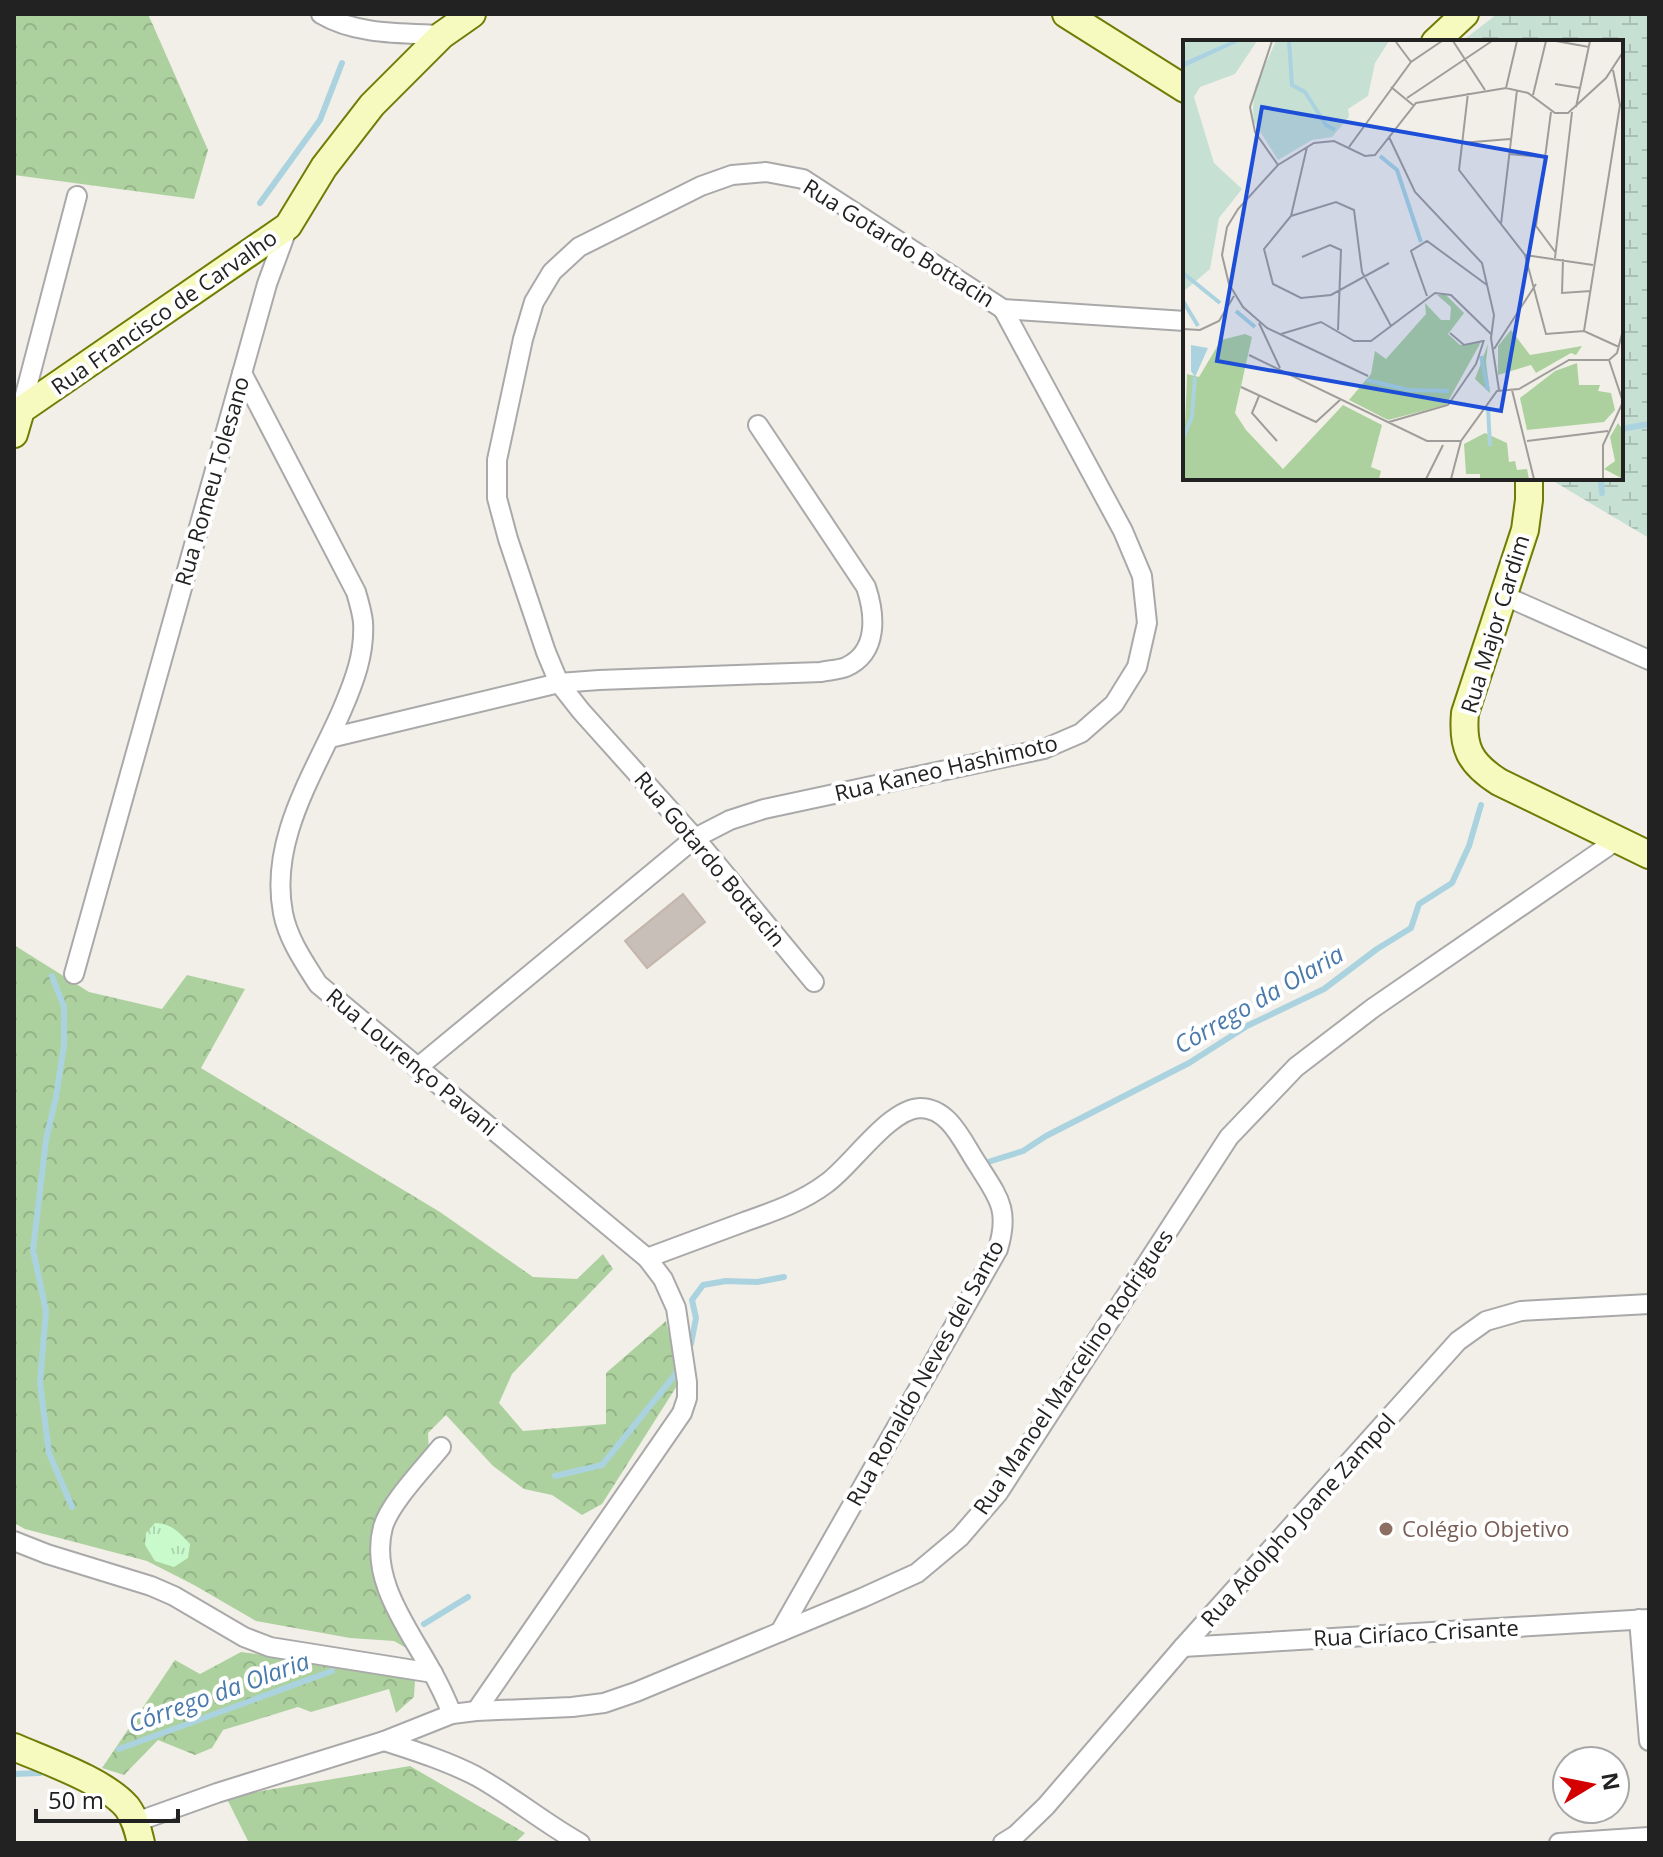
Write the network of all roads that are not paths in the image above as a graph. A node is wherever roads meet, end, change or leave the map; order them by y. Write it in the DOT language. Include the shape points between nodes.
graph roads {
  1 [pos="321,14"];
  2 [pos="472,14"];
  3 [pos="1066,14"];
  4 [pos="1465,14"];
  5 [pos="442,35"];
  6 [pos="1437,40"];
  7 [pos="1183,88"];
  8 [pos="77,196"];
  9 [pos="288,226"];
  10 [pos="1003,309"];
  11 [pos="1183,321"];
  12 [pos="242,373"];
  13 [pos="18,422"];
  14 [pos="758,425"];
  15 [pos="1529,480"];
  16 [pos="1505,596"];
  17 [pos="1649,660"];
  18 [pos="559,683"];
  19 [pos="330,738"];
  20 [pos="695,838"];
  21 [pos="1617,840"];
  22 [pos="1649,855"];
  23 [pos="74,974"];
  24 [pos="814,982"];
  25 [pos="417,1068"];
  26 [pos="647,1258"];
  27 [pos="1649,1304"];
  28 [pos="441,1447"];
  29 [pos="14,1541"];
  30 [pos="1644,1619"];
  31 [pos="780,1632"];
  32 [pos="1183,1647"];
  33 [pos="433,1673"];
  34 [pos="476,1711"];
  35 [pos="452,1714"];
  36 [pos="384,1741"];
  37 [pos="1649,1741"];
  38 [pos="14,1747"];
  39 [pos="138,1832"];
  40 [pos="1649,1837"];
  41 [pos="1012,1840"];
  42 [pos="580,1843"];
  43 [pos="1559,1843"];
  1 -- 5 [label="street" via="371,31"];
  2 -- 5 [label="street"];
  3 -- 7 [label="street"];
  4 -- 6 [label="street"];
  5 -- 9 [label="street, Rua Romeu Tolesano" via="372,105 324,167"];
  8 -- 13 [label="street"];
  9 -- 12 [label="street, Rua Romeu Tolesano"];
  9 -- 13 [label="street, Rua Francisco de Carvalho"];
  10 -- 11 [label="street, Rua Gotardo Bottacin"];
  10 -- 18 [label="street, Rua Gotardo Bottacin" via="803,179 766,172 732,175 701,186 579,247 552,272 534,302 497,460 497,498 508,539"];
  10 -- 20 [label="street, Rua Kaneo Hashimoto" via="1142,576 1147,623 1137,667 1114,704 1081,733 1044,749 764,809"];
  12 -- 19 [label="street, Rua Lourenço Pavani" via="356,592 363,620 356,678"];
  12 -- 23 [label="street, Rua Romeu Tolesano"];
  14 -- 18 [label="street" via="866,587 873,631 864,654 847,666 821,672"];
  15 -- 16 [label="street, Rua Major Cardim" via="1525,530"];
  16 -- 17 [label="street"];
  16 -- 21 [label="street, Rua Major Cardim" via="1465,713 1466,745 1483,772"];
  18 -- 19 [label="street"];
  18 -- 20 [label="street, Rua Gotardo Bottacin"];
  19 -- 25 [label="street, Rua Lourenço Pavani" via="283,849 283,914 298,953 318,984"];
  20 -- 24 [label="street, Rua Gotardo Bottacin"];
  20 -- 25 [label="street, Rua Kaneo Hashimoto"];
  21 -- 22 [label="street, Rua Major Cardim"];
  21 -- 31 [label="street, Rua Manoel Marcelino Rodrigues" via="1296,1067 1229,1137 998,1493 960,1537 917,1573"];
  25 -- 26 [label="street, Rua Lourenço Pavani"];
  26 -- 31 [label="street, Rua Ronaldo Neves del Santo" via="787,1206 827,1183 898,1115 917,1108 934,1109 947,1118 998,1197 1004,1230 998,1249"];
  26 -- 34 [label="street, Rua Lourenço Pavani" via="676,1308 687,1382 682,1413"];
  27 -- 32 [label="street, Rua Adolpho Joane Zampol" via="1521,1311 1486,1321 1458,1341"];
  28 -- 33 [label="street" via="394,1506 380,1547 392,1600"];
  29 -- 33 [label="street" via="151,1586 270,1647"];
  30 -- 32 [label="street, Rua Ciríaco Crisante"];
  30 -- 37 [label="street"];
  31 -- 34 [label="street, Rua Manoel Marcelino Rodrigues" via="604,1703"];
  32 -- 41 [label="street, Rua Adolpho Joane Zampol"];
  33 -- 35 [label="street"];
  34 -- 35 [label="street, Rua Manoel Marcelino Rodrigues"];
  35 -- 36 [label="street, Rua Manoel Marcelino Rodrigues"];
  36 -- 39 [label="street, Rua Manoel Marcelino Rodrigues" via="217,1793"];
  36 -- 42 [label="street" via="478,1777"];
  38 -- 39 [label="street" via="108,1791 126,1807"];
  40 -- 43 [label="street"];
}
